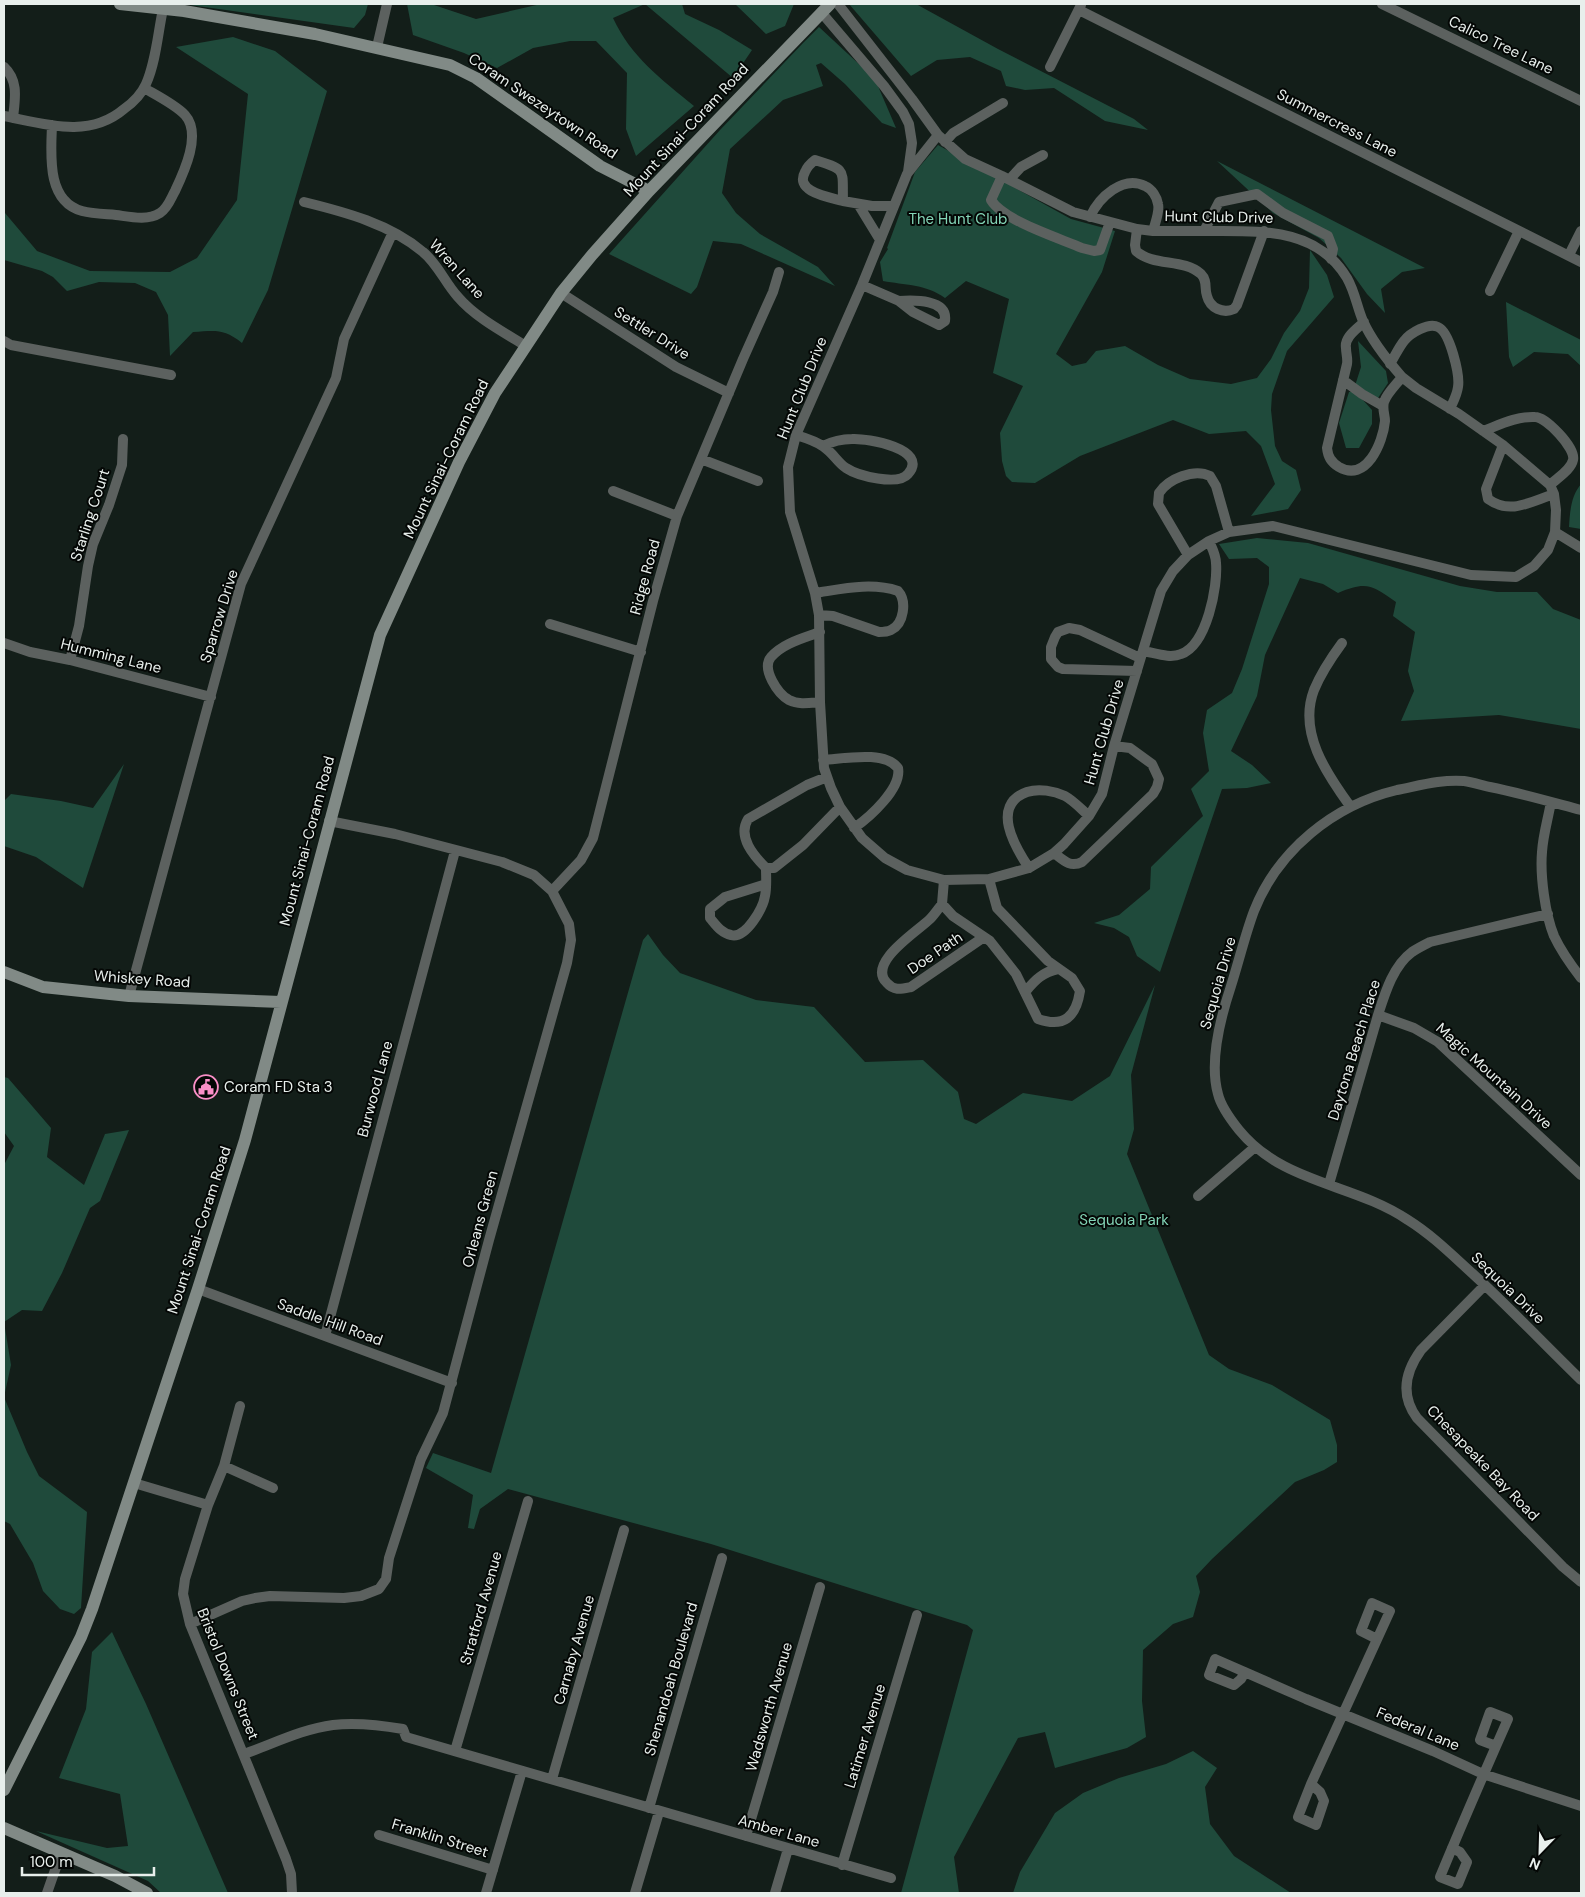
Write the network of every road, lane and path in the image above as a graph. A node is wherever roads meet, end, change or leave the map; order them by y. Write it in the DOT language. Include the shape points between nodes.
graph roads {
  1 [pos="120,4"];
  2 [pos="387,4"];
  3 [pos="838,4"];
  4 [pos="1382,4"];
  5 [pos="1080,7"];
  6 [pos="826,8"];
  7 [pos="163,9"];
  8 [pos="377,47"];
  9 [pos="4,67"];
  10 [pos="1050,67"];
  11 [pos="144,88"];
  12 [pos="1581,100"];
  13 [pos="1003,103"];
  14 [pos="8,117"];
  15 [pos="927,118"];
  16 [pos="52,125"];
  17 [pos="910,127"];
  18 [pos="938,135"];
  19 [pos="946,142"];
  20 [pos="1043,155"];
  21 [pos="907,174"];
  22 [pos="1006,178"];
  23 [pos="649,192"];
  24 [pos="843,201"];
  25 [pos="304,202"];
  26 [pos="858,204"];
  27 [pos="894,206"];
  28 [pos="1090,217"];
  29 [pos="1110,222"];
  30 [pos="1137,229"];
  31 [pos="1153,231"];
  32 [pos="1204,231"];
  33 [pos="1264,231"];
  34 [pos="1519,231"];
  35 [pos="393,232"];
  36 [pos="1581,232"];
  37 [pos="880,240"];
  38 [pos="1569,255"];
  39 [pos="1331,259"];
  40 [pos="1581,262"];
  41 [pos="780,272"];
  42 [pos="862,285"];
  43 [pos="1490,291"];
  44 [pos="561,293"];
  45 [pos="899,301"];
  46 [pos="1364,322"];
  47 [pos="4,340"];
  48 [pos="526,346"];
  49 [pos="1390,364"];
  50 [pos="171,375"];
  51 [pos="1402,377"];
  52 [pos="1343,380"];
  53 [pos="729,393"];
  54 [pos="1383,406"];
  55 [pos="1450,409"];
  56 [pos="1483,431"];
  57 [pos="796,435"];
  58 [pos="123,439"];
  59 [pos="1503,445"];
  60 [pos="823,446"];
  61 [pos="701,460"];
  62 [pos="758,481"];
  63 [pos="1552,490"];
  64 [pos="613,491"];
  65 [pos="677,516"];
  66 [pos="1229,532"];
  67 [pos="1555,532"];
  68 [pos="1209,541"];
  69 [pos="1581,548"];
  70 [pos="1188,555"];
  71 [pos="815,592"];
  72 [pos="818,615"];
  73 [pos="550,624"];
  74 [pos="820,632"];
  75 [pos="4,643"];
  76 [pos="1342,644"];
  77 [pos="641,652"];
  78 [pos="1142,655"];
  79 [pos="70,660"];
  80 [pos="1137,671"];
  81 [pos="211,697"];
  82 [pos="820,702"];
  83 [pos="1114,746"];
  84 [pos="823,760"];
  85 [pos="827,776"];
  86 [pos="1551,802"];
  87 [pos="1350,806"];
  88 [pos="840,807"];
  89 [pos="1581,810"];
  90 [pos="1089,816"];
  91 [pos="329,821"];
  92 [pos="854,828"];
  93 [pos="454,851"];
  94 [pos="1054,852"];
  95 [pos="766,868"];
  96 [pos="1029,868"];
  97 [pos="989,879"];
  98 [pos="944,880"];
  99 [pos="766,884"];
  100 [pos="552,891"];
  101 [pos="942,904"];
  102 [pos="1548,914"];
  103 [pos="984,937"];
  104 [pos="1058,969"];
  105 [pos="4,972"];
  106 [pos="1581,978"];
  107 [pos="1026,992"];
  108 [pos="130,996"];
  109 [pos="281,1002"];
  110 [pos="1378,1015"];
  111 [pos="1255,1147"];
  112 [pos="1581,1175"];
  113 [pos="1329,1184"];
  114 [pos="1198,1196"];
  115 [pos="1485,1285"];
  116 [pos="198,1289"];
  117 [pos="325,1336"];
  118 [pos="1581,1380"];
  119 [pos="452,1383"];
  120 [pos="240,1406"];
  121 [pos="224,1466"];
  122 [pos="134,1483"];
  123 [pos="273,1488"];
  124 [pos="528,1501"];
  125 [pos="208,1505"];
  126 [pos="624,1530"];
  127 [pos="722,1558"];
  128 [pos="1581,1582"];
  129 [pos="820,1587"];
  130 [pos="917,1615"];
  131 [pos="190,1624"];
  132 [pos="1377,1639"];
  133 [pos="1245,1672"];
  134 [pos="1343,1714"];
  135 [pos="1496,1746"];
  136 [pos="455,1751"];
  137 [pos="244,1754"];
  138 [pos="522,1771"];
  139 [pos="1484,1774"];
  140 [pos="552,1779"];
  141 [pos="1311,1784"];
  142 [pos="4,1790"];
  143 [pos="1581,1806"];
  144 [pos="649,1808"];
  145 [pos="659,1812"];
  146 [pos="4,1828"];
  147 [pos="379,1835"];
  148 [pos="746,1836"];
  149 [pos="1452,1848"];
  150 [pos="788,1849"];
  151 [pos="62,1853"];
  152 [pos="842,1865"];
  153 [pos="493,1870"];
  154 [pos="891,1878"];
  155 [pos="47,1893"];
  156 [pos="148,1893"];
  157 [pos="292,1893"];
  158 [pos="486,1893"];
  159 [pos="634,1893"];
  160 [pos="775,1893"];
  1 -- 7 [label="main road, Coram Swezeytown Road"];
  2 -- 8 [label="street"];
  3 -- 15 [label="street, Hunt Club Drive"];
  4 -- 12 [label="street, Calico Tree Lane"];
  5 -- 10 [label="street"];
  5 -- 34 [label="street, Summercress Lane"];
  6 -- 17 [label="street, Hunt Club Drive" via="903,112"];
  6 -- 23 [label="main road, Mount Sinai-Coram Road"];
  7 -- 8 [label="main road, Coram Swezeytown Road"];
  7 -- 11 [label="street"];
  8 -- 23 [label="main road, Coram Swezeytown Road" via="450,65 476,78 600,166"];
  9 -- 14 [label="street" via="14,80 16,92"];
  11 -- 16 [label="street" via="138,98 103,123 64,128"];
  11 -- 16 [label="street" via="185,115 191,133 190,152 182,176 166,208 154,215 132,218 82,211 64,201 53,177"];
  13 -- 19 [label="street" via="953,133"];
  14 -- 16 [label="street"];
  15 -- 17 [label="street"];
  15 -- 18 [label="street, Hunt Club Drive"];
  17 -- 21 [label="street, Hunt Club Drive" via="912,143"];
  18 -- 19 [label="street, Hunt Club Drive"];
  18 -- 21 [label="street, Hunt Club Drive"];
  19 -- 22 [label="street, Hunt Club Drive" via="964,159"];
  20 -- 22 [label="street"];
  21 -- 27 [label="street, Hunt Club Drive"];
  22 -- 28 [label="street, Hunt Club Drive" via="1073,212"];
  22 -- 29 [label="street" via="991,200 994,205 1009,217 1082,248 1100,250"];
  23 -- 44 [label="main road, Mount Sinai-Coram Road"];
  24 -- 24 [label="street" via="808,189 802,183 810,163 815,160 841,171 844,176"];
  24 -- 26 [label="street"];
  25 -- 35 [label="street, Wren Lane" via="349,213"];
  26 -- 27 [label="street"];
  26 -- 37 [label="street"];
  27 -- 37 [label="street, Hunt Club Drive"];
  28 -- 29 [label="street, Hunt Club Drive"];
  28 -- 31 [label="street" via="1104,197 1115,189 1124,184 1143,184 1151,189 1159,205"];
  29 -- 30 [label="street, Hunt Club Drive"];
  30 -- 31 [label="street, Hunt Club Drive"];
  30 -- 33 [label="street" via="1135,245 1140,255 1196,271 1206,281 1211,304 1224,311 1237,305"];
  31 -- 32 [label="street, Hunt Club Drive"];
  32 -- 33 [label="street, Hunt Club Drive"];
  32 -- 39 [label="street" via="1220,202 1257,194 1282,213 1328,236 1333,249"];
  33 -- 39 [label="street, Hunt Club Drive" via="1304,241"];
  34 -- 38 [label="street, Summercress Lane"];
  34 -- 43 [label="street"];
  35 -- 48 [label="street, Wren Lane" via="423,252 438,267 458,297 477,314"];
  35 -- 81 [label="street, Sparrow Drive" via="344,339 336,378 242,584"];
  36 -- 38 [label="street"];
  37 -- 42 [label="street, Hunt Club Drive"];
  38 -- 40 [label="street, Summercress Lane"];
  39 -- 46 [label="street, Hunt Club Drive" via="1346,278"];
  41 -- 53 [label="street, Ridge Road"];
  42 -- 45 [label="street"];
  42 -- 57 [label="street, Hunt Club Drive"];
  44 -- 48 [label="main road, Mount Sinai-Coram Road"];
  44 -- 53 [label="street, Settler Drive" via="676,367"];
  46 -- 49 [label="street, Hunt Club Drive"];
  46 -- 52 [label="street" via="1346,341 1348,357"];
  47 -- 50 [label="street" via="11,345"];
  48 -- 91 [label="main road, Mount Sinai-Coram Road" via="495,393 459,462 380,635"];
  49 -- 51 [label="street, Hunt Club Drive"];
  49 -- 55 [label="street" via="1411,335 1426,328 1439,327 1454,356 1458,377"];
  51 -- 54 [label="street"];
  51 -- 55 [label="street, Hunt Club Drive"];
  52 -- 54 [label="street"];
  52 -- 54 [label="street" via="1327,448 1330,459 1338,466 1358,470 1372,458 1384,425"];
  53 -- 61 [label="street, Ridge Road"];
  55 -- 56 [label="street, Hunt Club Drive"];
  56 -- 59 [label="street, Hunt Club Drive"];
  56 -- 63 [label="street" via="1532,416 1549,423 1574,455"];
  57 -- 60 [label="street"];
  57 -- 71 [label="street, Hunt Club Drive" via="788,466 790,512"];
  58 -- 79 [label="street, Starling Court" via="122,466 91,551"];
  59 -- 63 [label="street, Hunt Club Drive"];
  59 -- 63 [label="street" via="1486,489 1488,499 1508,508"];
  60 -- 60 [label="street" via="839,463 859,474 899,479 908,474 912,465 908,454 876,442 834,440"];
  61 -- 62 [label="street"];
  61 -- 65 [label="street, Ridge Road"];
  63 -- 67 [label="street, Hunt Club Drive" via="1556,510"];
  64 -- 65 [label="street"];
  65 -- 77 [label="street, Ridge Road"];
  66 -- 67 [label="street, Hunt Club Drive" via="1273,526 1471,575 1516,577 1542,558"];
  66 -- 68 [label="street, Hunt Club Drive"];
  66 -- 70 [label="street" via="1210,476 1197,473 1168,484 1159,493 1158,504"];
  67 -- 69 [label="street"];
  68 -- 70 [label="street, Hunt Club Drive"];
  68 -- 78 [label="street" via="1216,572 1209,611 1200,636 1181,654"];
  70 -- 78 [label="street, Hunt Club Drive" via="1161,591"];
  71 -- 72 [label="street, Hunt Club Drive"];
  71 -- 72 [label="street" via="862,586 894,590 903,599 899,622 887,632 833,616"];
  72 -- 74 [label="street, Hunt Club Drive"];
  73 -- 77 [label="street"];
  74 -- 82 [label="street, Hunt Club Drive"];
  74 -- 82 [label="street" via="776,652 768,668 778,690 790,700 805,704"];
  75 -- 79 [label="street, Humming Lane"];
  76 -- 87 [label="street" via="1323,670 1314,692 1310,730 1321,762"];
  77 -- 100 [label="street, Ridge Road" via="593,838 580,860"];
  78 -- 80 [label="street, Hunt Club Drive"];
  78 -- 80 [label="street" via="1077,628 1058,632 1051,647 1051,659 1063,669"];
  79 -- 81 [label="street, Humming Lane"];
  80 -- 83 [label="street, Hunt Club Drive"];
  81 -- 108 [label="street, Sparrow Drive"];
  82 -- 84 [label="street, Hunt Club Drive"];
  83 -- 90 [label="street, Hunt Club Drive" via="1102,794"];
  83 -- 94 [label="street" via="1130,748 1152,764 1159,775 1157,787 1082,862 1069,864"];
  84 -- 85 [label="street, Hunt Club Drive"];
  84 -- 92 [label="street" via="876,758 888,760 898,768 898,777 890,792 867,819"];
  85 -- 88 [label="street, Hunt Club Drive"];
  85 -- 95 [label="street" via="745,823 747,845"];
  86 -- 87 [label="street, Sequoia Drive" via="1463,781 1426,784"];
  86 -- 89 [label="street, Sequoia Drive"];
  86 -- 102 [label="street" via="1542,852"];
  87 -- 111 [label="street, Sequoia Drive" via="1291,850 1272,876 1255,910 1222,1014 1216,1049 1218,1095 1239,1131"];
  88 -- 92 [label="street, Hunt Club Drive"];
  88 -- 95 [label="street" via="783,862 774,868"];
  90 -- 94 [label="street, Hunt Club Drive"];
  90 -- 96 [label="street" via="1056,792 1032,790 1020,794 1009,810 1009,828 1016,849"];
  91 -- 93 [label="street, Orleans Green" via="394,834"];
  91 -- 109 [label="main road, Mount Sinai-Coram Road"];
  92 -- 98 [label="street, Hunt Club Drive" via="885,858 906,870"];
  93 -- 100 [label="street, Orleans Green" via="520,868"];
  93 -- 117 [label="street, Burwood Lane"];
  94 -- 96 [label="street, Hunt Club Drive"];
  95 -- 99 [label="street"];
  96 -- 97 [label="street, Hunt Club Drive"];
  97 -- 98 [label="street, Hunt Club Drive"];
  97 -- 104 [label="street" via="997,908"];
  98 -- 101 [label="street"];
  99 -- 99 [label="street" via="725,897 710,909 710,918 720,930 736,935 747,928 757,915 765,897"];
  100 -- 119 [label="street, Orleans Green" via="568,924 571,940 567,963"];
  101 -- 103 [label="street" via="953,916"];
  101 -- 103 [label="street, Doe Path" via="886,959 882,974 889,986 898,990 911,987"];
  102 -- 106 [label="street" via="1554,935"];
  102 -- 110 [label="street, Daytona Beach Place" via="1430,942 1412,952 1395,972"];
  103 -- 107 [label="street" via="1016,974"];
  104 -- 107 [label="street" via="1038,977"];
  104 -- 107 [label="street" via="1072,978 1080,991 1076,1009 1066,1019 1057,1023 1038,1018"];
  105 -- 108 [label="main road, Whiskey Road" via="43,987"];
  108 -- 109 [label="main road, Whiskey Road"];
  109 -- 116 [label="main road, Mount Sinai-Coram Road" via="244,1140"];
  110 -- 112 [label="street, Magic Mountain Drive" via="1414,1028 1438,1042"];
  110 -- 113 [label="street, Daytona Beach Place"];
  111 -- 113 [label="street, Sequoia Drive" via="1283,1167"];
  111 -- 114 [label="street"];
  113 -- 115 [label="street, Sequoia Drive" via="1407,1218"];
  115 -- 118 [label="street, Sequoia Drive"];
  115 -- 128 [label="street, Chesapeake Bay Road" via="1414,1359 1406,1377 1410,1409"];
  116 -- 117 [label="street, Saddle Hill Road"];
  116 -- 122 [label="main road, Mount Sinai-Coram Road"];
  117 -- 119 [label="street, Saddle Hill Road"];
  119 -- 131 [label="street, Orleans Green" via="443,1413 421,1459 389,1558 386,1579 379,1589 370,1594 344,1598 255,1598"];
  120 -- 121 [label="street, Bristol Downs Street"];
  121 -- 123 [label="street"];
  121 -- 125 [label="street, Bristol Downs Street"];
  122 -- 125 [label="street"];
  122 -- 142 [label="main road, Mount Sinai-Coram Road" via="81,1637"];
  124 -- 136 [label="street, Stratford Avenue"];
  125 -- 131 [label="street, Bristol Downs Street" via="185,1579 183,1594"];
  126 -- 140 [label="street, Carnaby Avenue"];
  127 -- 144 [label="street, Shenandoah Boulevard"];
  129 -- 148 [label="street, Wadsworth Avenue"];
  130 -- 152 [label="street, Latimer Avenue"];
  131 -- 137 [label="street, Bristol Downs Street"];
  132 -- 134 [label="street"];
  133 -- 134 [label="street, Federal Lane"];
  134 -- 139 [label="street, Federal Lane"];
  134 -- 141 [label="street"];
  135 -- 139 [label="street"];
  136 -- 137 [label="street" via="406,1737 403,1729 349,1724 310,1730"];
  136 -- 138 [label="street"];
  137 -- 157 [label="street, Bristol Downs Street" via="286,1859"];
  138 -- 140 [label="street"];
  138 -- 153 [label="street"];
  139 -- 143 [label="street, Federal Lane"];
  139 -- 149 [label="street"];
  140 -- 144 [label="street"];
  144 -- 145 [label="street, Amber Lane"];
  145 -- 148 [label="street, Amber Lane"];
  145 -- 159 [label="street"];
  146 -- 151 [label="main road"];
  147 -- 153 [label="street, Franklin Street"];
  148 -- 150 [label="street, Amber Lane"];
  150 -- 152 [label="street, Amber Lane"];
  150 -- 160 [label="street"];
  151 -- 155 [label="street"];
  151 -- 156 [label="main road"];
  152 -- 154 [label="street, Amber Lane"];
  153 -- 158 [label="street"];
}
